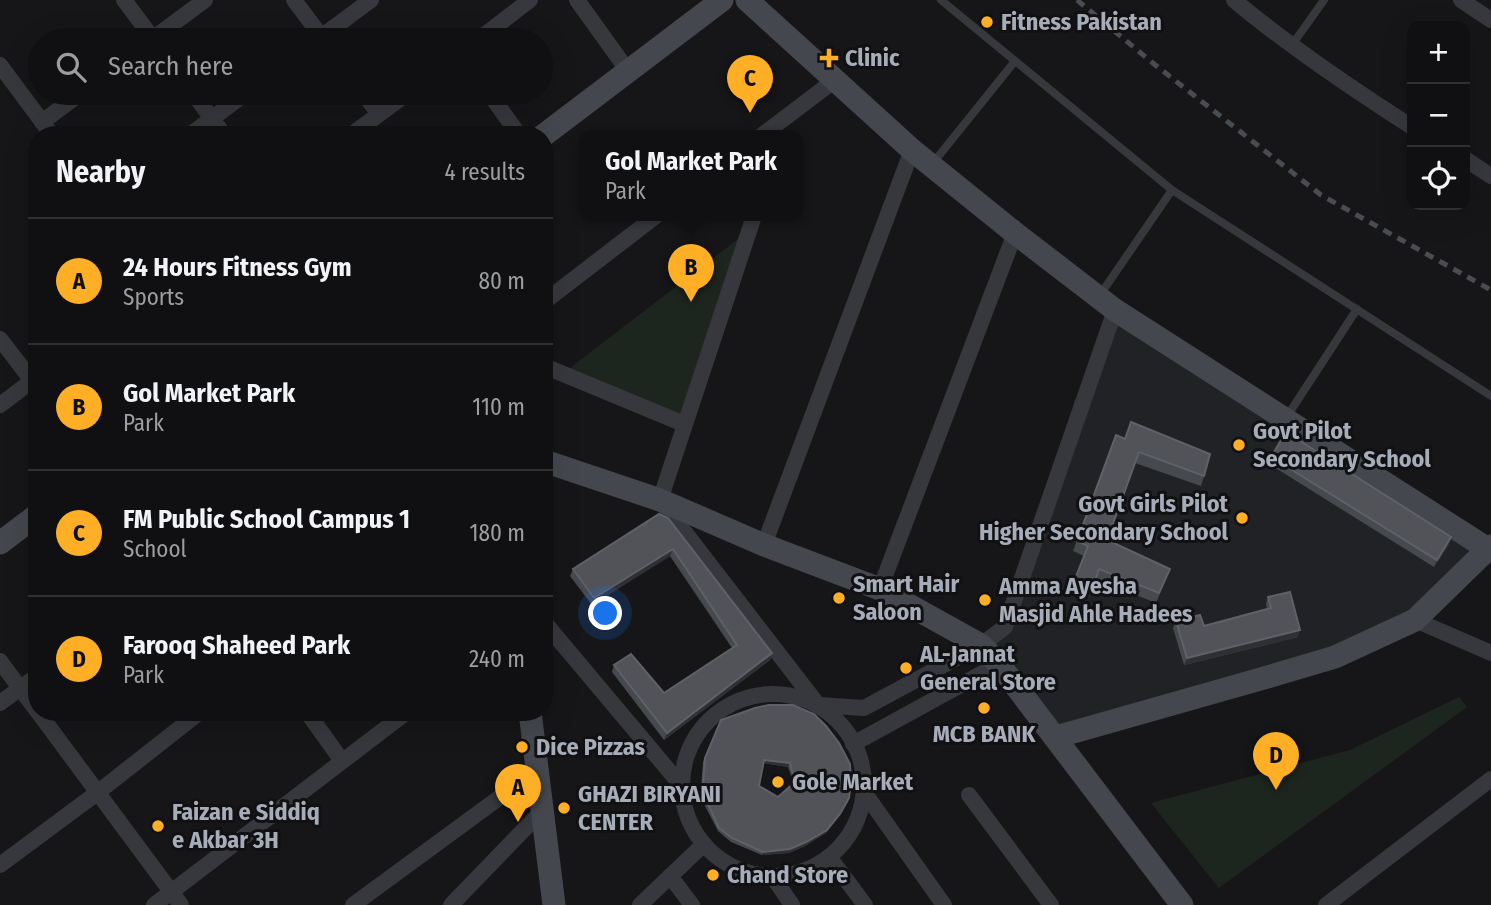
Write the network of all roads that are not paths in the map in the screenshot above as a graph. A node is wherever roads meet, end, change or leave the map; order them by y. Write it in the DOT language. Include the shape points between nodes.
graph roads {
  1 [pos="124,0"];
  2 [pos="205,0"];
  3 [pos="295,0"];
  4 [pos="371,0"];
  5 [pos="530,0"];
  6 [pos="577,0"];
  7 [pos="722,0"];
  8 [pos="747,0"];
  9 [pos="941,0"];
  10 [pos="1234,0"];
  11 [pos="1324,0"];
  12 [pos="1461,0"];
  13 [pos="1487,14"];
  14 [pos="144,28"];
  15 [pos="169,28"];
  16 [pos="314,28"];
  17 [pos="335,28"];
  18 [pos="494,28"];
  19 [pos="1292,45"];
  20 [pos="1015,61"];
  21 [pos="0,65"];
  22 [pos="628,71"];
  23 [pos="835,80"];
  24 [pos="28,103"];
  25 [pos="30,105"];
  26 [pos="69,105"];
  27 [pos="202,105"];
  28 [pos="230,105"];
  29 [pos="372,105"];
  30 [pos="391,105"];
  31 [pos="498,105"];
  32 [pos="379,114"];
  33 [pos="788,115"];
  34 [pos="212,118"];
  35 [pos="1407,124"];
  36 [pos="46,126"];
  37 [pos="49,126"];
  38 [pos="202,126"];
  39 [pos="218,126"];
  40 [pos="366,126"];
  41 [pos="513,126"];
  42 [pos="553,128"];
  43 [pos="769,130"];
  44 [pos="783,130"];
  45 [pos="912,150"];
  46 [pos="1470,162"];
  47 [pos="931,166"];
  48 [pos="1491,176"];
  49 [pos="1172,190"];
  50 [pos="649,221"];
  51 [pos="752,221"];
  52 [pos="1015,233"];
  53 [pos="553,295"];
  54 [pos="1107,304"];
  55 [pos="1357,309"];
  56 [pos="0,340"];
  57 [pos="553,370"];
  58 [pos="28,374"];
  59 [pos="28,387"];
  60 [pos="1491,396"];
  61 [pos="0,405"];
  62 [pos="1285,419"];
  63 [pos="684,424"];
  64 [pos="553,464"];
  65 [pos="660,500"];
  66 [pos="28,522"];
  67 [pos="0,543"];
  68 [pos="764,545"];
  69 [pos="1490,549"];
  70 [pos="880,589"];
  71 [pos="1415,620"];
  72 [pos="553,633"];
  73 [pos="981,645"];
  74 [pos="1491,653"];
  75 [pos="0,661"];
  76 [pos="999,664"];
  77 [pos="28,682"];
  78 [pos="20,688"];
  79 [pos="28,699"];
  80 [pos="0,703"];
  81 [pos="818,705"];
  82 [pos="44,721"];
  83 [pos="189,721"];
  84 [pos="313,721"];
  85 [pos="395,721"];
  86 [pos="531,721"];
  87 [pos="1056,737"];
  88 [pos="853,744"];
  89 [pos="342,761"];
  90 [pos="537,770"];
  91 [pos="1491,779"];
  92 [pos="681,785"];
  93 [pos="864,792"];
  94 [pos="97,793"];
  95 [pos="969,795"];
  96 [pos="542,811"];
  97 [pos="704,844"];
  98 [pos="830,858"];
  99 [pos="0,865"];
  100 [pos="670,876"];
  101 [pos="773,877"];
  102 [pos="176,898"];
  103 [pos="153,905"];
  104 [pos="353,905"];
  105 [pos="451,905"];
  106 [pos="554,905"];
  107 [pos="640,905"];
  108 [pos="692,905"];
  109 [pos="792,905"];
  110 [pos="865,905"];
  111 [pos="944,905"];
  112 [pos="1051,905"];
  113 [pos="1182,905"];
  114 [pos="1326,905"];
  1 -- 14 [label="street"];
  2 -- 15 [label="street"];
  3 -- 16 [label="street"];
  4 -- 17 [label="street"];
  5 -- 18 [label="street"];
  6 -- 22 [label="street"];
  7 -- 22 [label="street"];
  8 -- 23 [label="street"];
  9 -- 20 [label="lane"];
  10 -- 19 [label="street"];
  11 -- 19 [label="lane"];
  12 -- 13 [label="street"];
  19 -- 35 [label="street"];
  20 -- 47 [label="lane"];
  20 -- 49 [label="lane"];
  21 -- 24 [label="street"];
  22 -- 42 [label="street"];
  23 -- 33 [label="street"];
  23 -- 45 [label="street"];
  25 -- 36 [label="street"];
  26 -- 37 [label="street"];
  27 -- 34 [label="street"];
  28 -- 34 [label="street"];
  29 -- 32 [label="street"];
  30 -- 32 [label="street"];
  31 -- 41 [label="street"];
  32 -- 40 [label="street"];
  33 -- 43 [label="street"];
  33 -- 44 [label="street"];
  34 -- 38 [label="street"];
  34 -- 39 [label="street"];
  45 -- 47 [label="street"];
  45 -- 68 [label="street"];
  46 -- 48 [label="street"];
  47 -- 52 [label="street"];
  49 -- 54 [label="lane"];
  49 -- 55 [label="lane"];
  50 -- 53 [label="street"];
  51 -- 63 [label="street"];
  52 -- 54 [label="street"];
  52 -- 70 [label="street"];
  54 -- 62 [label="street"];
  54 -- 73 [label="street" via="1005,627"];
  55 -- 60 [label="lane"];
  55 -- 62 [label="lane"];
  56 -- 58 [label="street"];
  57 -- 63 [label="street"];
  59 -- 61 [label="street"];
  62 -- 69 [label="street"];
  63 -- 65 [label="street"];
  64 -- 65 [label="street"];
  65 -- 68 [label="street"];
  65 -- 81 [label="street"];
  66 -- 67 [label="street"];
  68 -- 70 [label="street"];
  69 -- 71 [label="street"];
  70 -- 73 [label="street"];
  71 -- 74 [label="street"];
  71 -- 87 [label="street" via="1335,657"];
  72 -- 92 [label="street"];
  73 -- 76 [label="street"];
  73 -- 81 [label="street" via="864,708"];
  75 -- 78 [label="street"];
  76 -- 87 [label="street"];
  76 -- 88 [label="street"];
  77 -- 78 [label="street"];
  78 -- 79 [label="street"];
  78 -- 80 [label="street"];
  81 -- 88 [label="street" via="846,729"];
  81 -- 92 [label="street" via="786,694 755,695 733,702 707,721 689,747"];
  82 -- 94 [label="street"];
  83 -- 94 [label="street"];
  84 -- 89 [label="street"];
  85 -- 89 [label="street"];
  86 -- 90 [label="street"];
  87 -- 113 [label="street"];
  88 -- 93 [label="street" via="861,760"];
  89 -- 102 [label="street"];
  90 -- 96 [label="street"];
  90 -- 104 [label="street"];
  91 -- 114 [label="street"];
  92 -- 97 [label="street" via="687,817"];
  93 -- 98 [label="street" via="861,811 847,840"];
  93 -- 111 [label="street"];
  94 -- 99 [label="street"];
  94 -- 102 [label="street"];
  95 -- 112 [label="street"];
  96 -- 105 [label="street"];
  96 -- 106 [label="street"];
  97 -- 100 [label="street"];
  97 -- 101 [label="street" via="719,859 742,871"];
  98 -- 101 [label="street" via="799,873"];
  98 -- 110 [label="street"];
  100 -- 107 [label="street"];
  100 -- 108 [label="street"];
  101 -- 109 [label="street"];
  102 -- 103 [label="street"];
}
